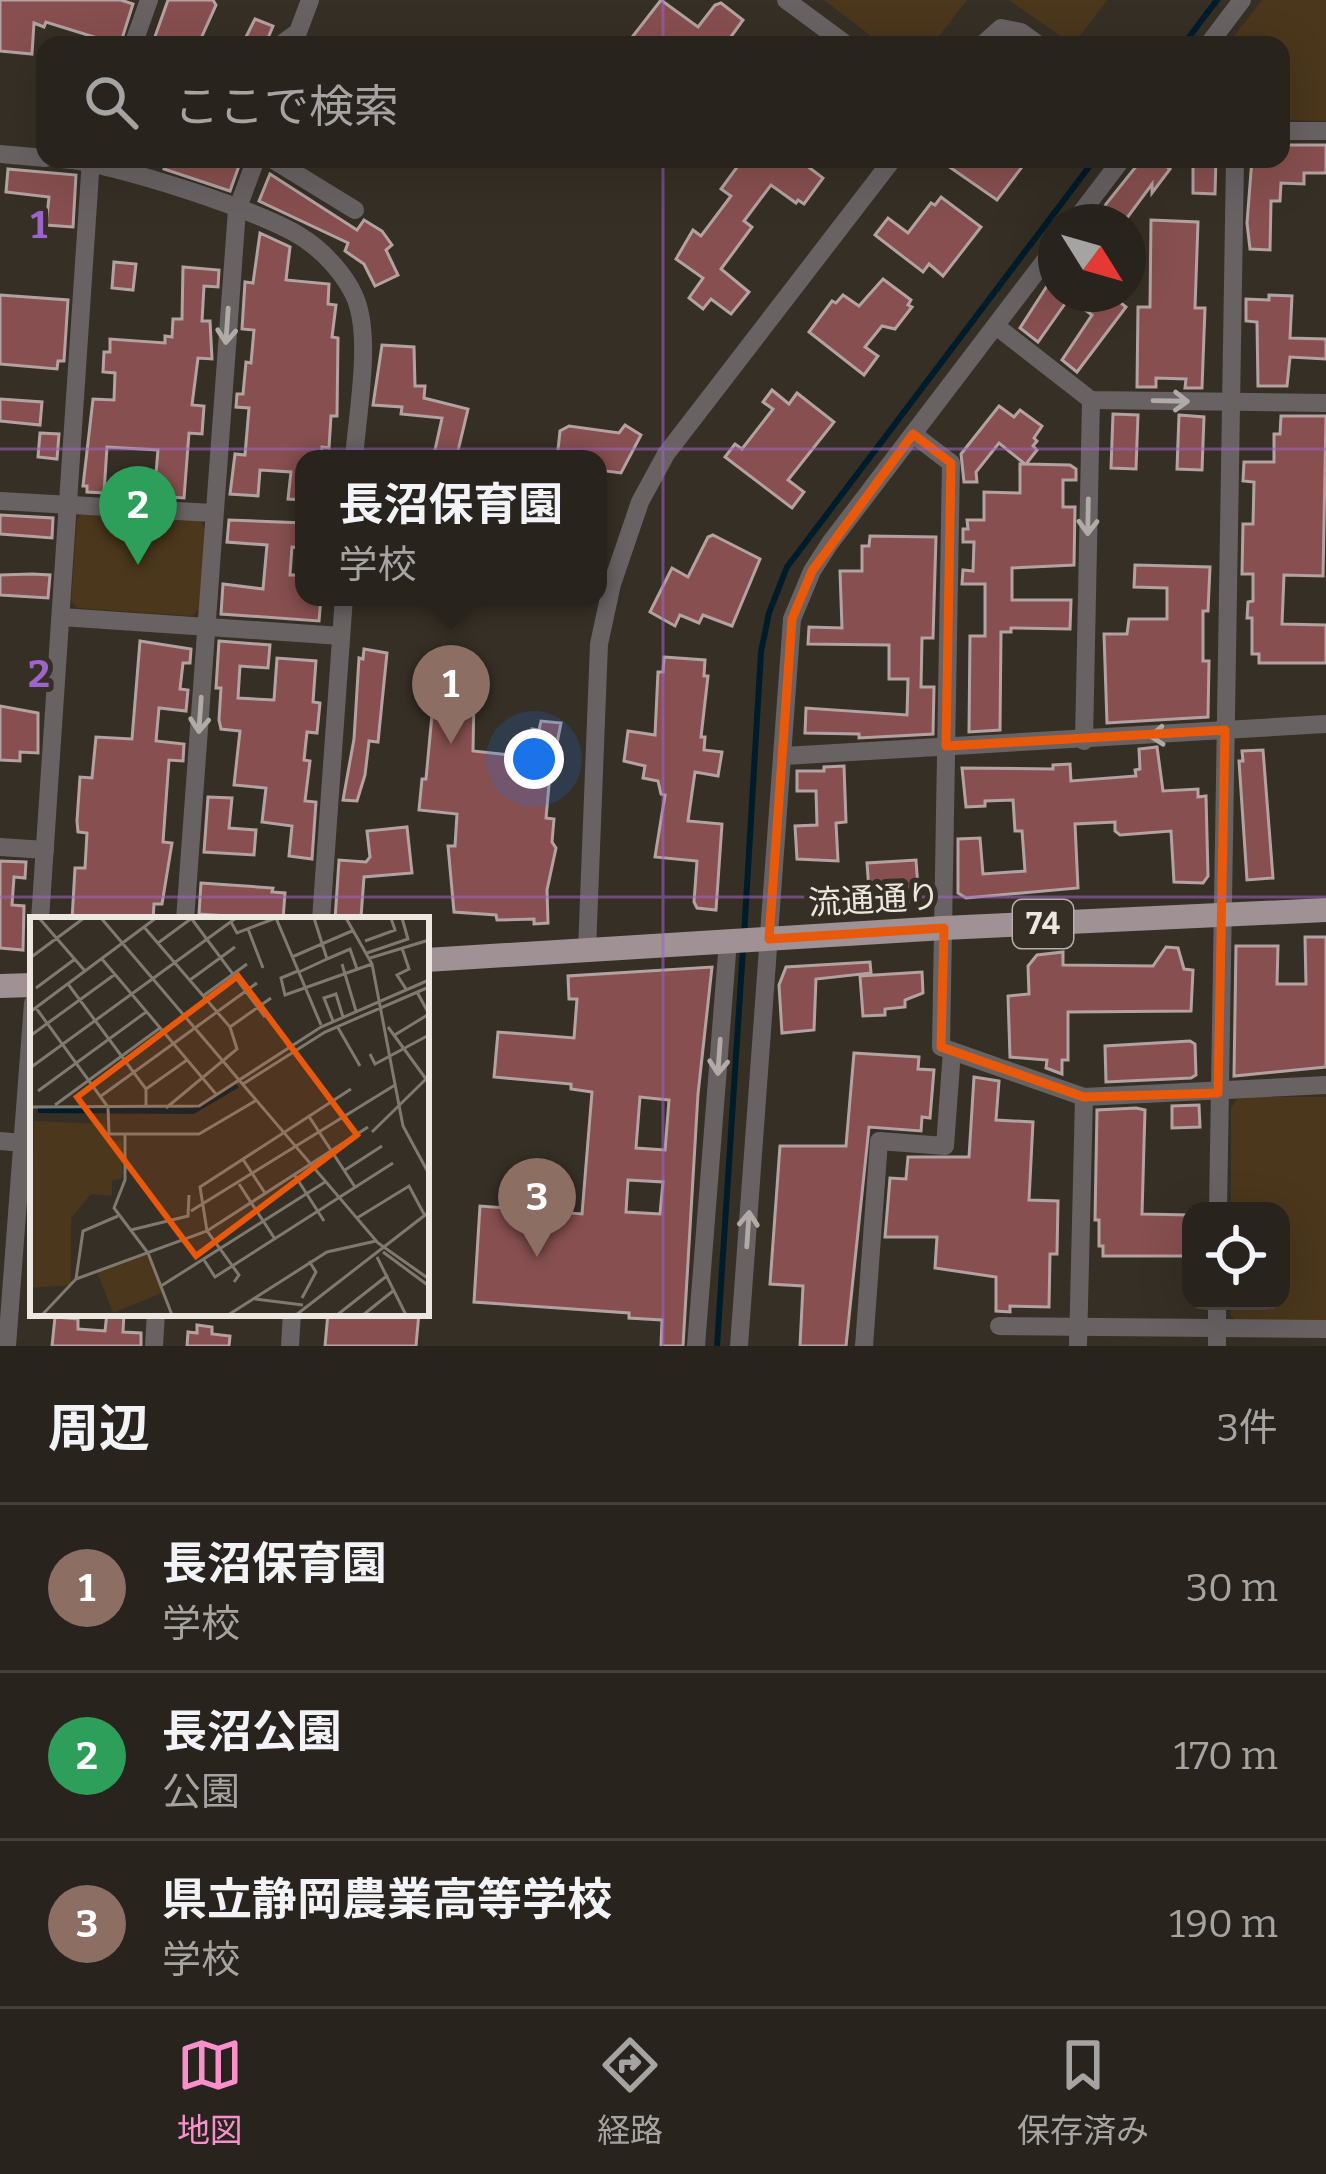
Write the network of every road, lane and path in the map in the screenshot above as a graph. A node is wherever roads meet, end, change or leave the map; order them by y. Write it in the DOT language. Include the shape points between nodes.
graph roads {
  1 [pos="149,0"];
  2 [pos="310,0"];
  3 [pos="786,0"];
  4 [pos="1242,0"];
  5 [pos="136,36"];
  6 [pos="292,36"];
  7 [pos="835,36"];
  8 [pos="992,36"];
  9 [pos="1027,36"];
  10 [pos="1215,36"];
  11 [pos="1290,131"];
  12 [pos="1326,131"];
  13 [pos="0,154"];
  14 [pos="36,157"];
  15 [pos="90,168"];
  16 [pos="115,168"];
  17 [pos="253,168"];
  18 [pos="287,168"];
  19 [pos="886,168"];
  20 [pos="1115,168"];
  21 [pos="1235,168"];
  22 [pos="1088,204"];
  23 [pos="237,209"];
  24 [pos="355,210"];
  25 [pos="1038,270"];
  26 [pos="996,326"];
  27 [pos="1090,400"];
  28 [pos="1231,402"];
  29 [pos="1326,403"];
  30 [pos="913,434"];
  31 [pos="355,450"];
  32 [pos="0,501"];
  33 [pos="69,506"];
  34 [pos="212,513"];
  35 [pos="343,606"];
  36 [pos="61,617"];
  37 [pos="207,629"];
  38 [pos="341,636"];
  39 [pos="1326,724"];
  40 [pos="1225,730"];
  41 [pos="1084,741"];
  42 [pos="946,746"];
  43 [pos="784,756"];
  44 [pos="0,847"];
  45 [pos="45,850"];
  46 [pos="1326,910"];
  47 [pos="40,917"];
  48 [pos="184,917"];
  49 [pos="321,917"];
  50 [pos="1220,917"];
  51 [pos="944,928"];
  52 [pos="765,939"];
  53 [pos="728,941"];
  54 [pos="587,950"];
  55 [pos="429,960"];
  56 [pos="30,985"];
  57 [pos="0,986"];
  58 [pos="952,1051"];
  59 [pos="1326,1085"];
  60 [pos="30,1087"];
  61 [pos="1218,1093"];
  62 [pos="1084,1097"];
  63 [pos="0,1142"];
  64 [pos="28,1143"];
  65 [pos="1218,1202"];
  66 [pos="156,1316"];
  67 [pos="292,1316"];
  68 [pos="999,1326"];
  69 [pos="1326,1329"];
  70 [pos="1078,1336"];
  71 [pos="1217,1338"];
  72 [pos="7,1346"];
  73 [pos="154,1346"];
  74 [pos="290,1346"];
  75 [pos="696,1346"];
  76 [pos="740,1346"];
  77 [pos="864,1346"];
  1 -- 5 [label="street"];
  2 -- 6 [label="street"];
  3 -- 7 [label="street"];
  4 -- 10 [label="street"];
  8 -- 9 [label="street" via="1001,28"];
  11 -- 12 [label="street"];
  13 -- 14 [label="street"];
  15 -- 33 [label="street"];
  16 -- 23 [label="street"];
  17 -- 23 [label="street"];
  18 -- 24 [label="street"];
  19 -- 54 [label="street" via="666,454 640,502 599,644"];
  20 -- 22 [label="street"];
  21 -- 28 [label="street"];
  23 -- 31 [label="street" via="306,239 355,297 362,338"];
  23 -- 34 [label="street, one-way"];
  25 -- 26 [label="street"];
  26 -- 27 [label="street"];
  26 -- 30 [label="street"];
  27 -- 28 [label="street, one-way"];
  27 -- 41 [label="street, one-way"];
  28 -- 29 [label="street"];
  28 -- 40 [label="street"];
  30 -- 42 [label="street" via="951,463"];
  30 -- 43 [label="street" via="812,571 792,619"];
  32 -- 33 [label="street"];
  33 -- 34 [label="street"];
  33 -- 36 [label="street"];
  34 -- 37 [label="street"];
  35 -- 38 [label="street"];
  36 -- 37 [label="street"];
  36 -- 45 [label="street"];
  37 -- 38 [label="street"];
  37 -- 48 [label="street, one-way"];
  38 -- 49 [label="street"];
  39 -- 40 [label="street"];
  40 -- 41 [label="street, one-way"];
  40 -- 50 [label="street"];
  41 -- 42 [label="street"];
  42 -- 43 [label="street"];
  42 -- 51 [label="street"];
  43 -- 52 [label="street"];
  44 -- 45 [label="street"];
  45 -- 47 [label="street"];
  46 -- 50 [label="main road, 流通通り / 74"];
  50 -- 51 [label="main road, 流通通り / 74"];
  50 -- 61 [label="street"];
  51 -- 52 [label="main road, 流通通り / 74"];
  51 -- 58 [label="street" via="941,1047"];
  52 -- 53 [label="main road, 流通通り / 74"];
  76 -- 52 [label="street, one-way"];
  53 -- 54 [label="main road, 流通通り / 74"];
  53 -- 75 [label="street, one-way"];
  54 -- 55 [label="main road, 流通通り / 74"];
  56 -- 57 [label="main road"];
  58 -- 62 [label="street"];
  58 -- 77 [label="street" via="945,1146 879,1141"];
  59 -- 61 [label="street"];
  60 -- 64 [label="street"];
  61 -- 62 [label="street"];
  61 -- 65 [label="street"];
  62 -- 70 [label="street"];
  63 -- 64 [label="street"];
  64 -- 72 [label="street"];
  66 -- 73 [label="street"];
  67 -- 74 [label="street"];
  68 -- 70 [label="street"];
  69 -- 71 [label="street"];
  70 -- 71 [label="street"];
}
